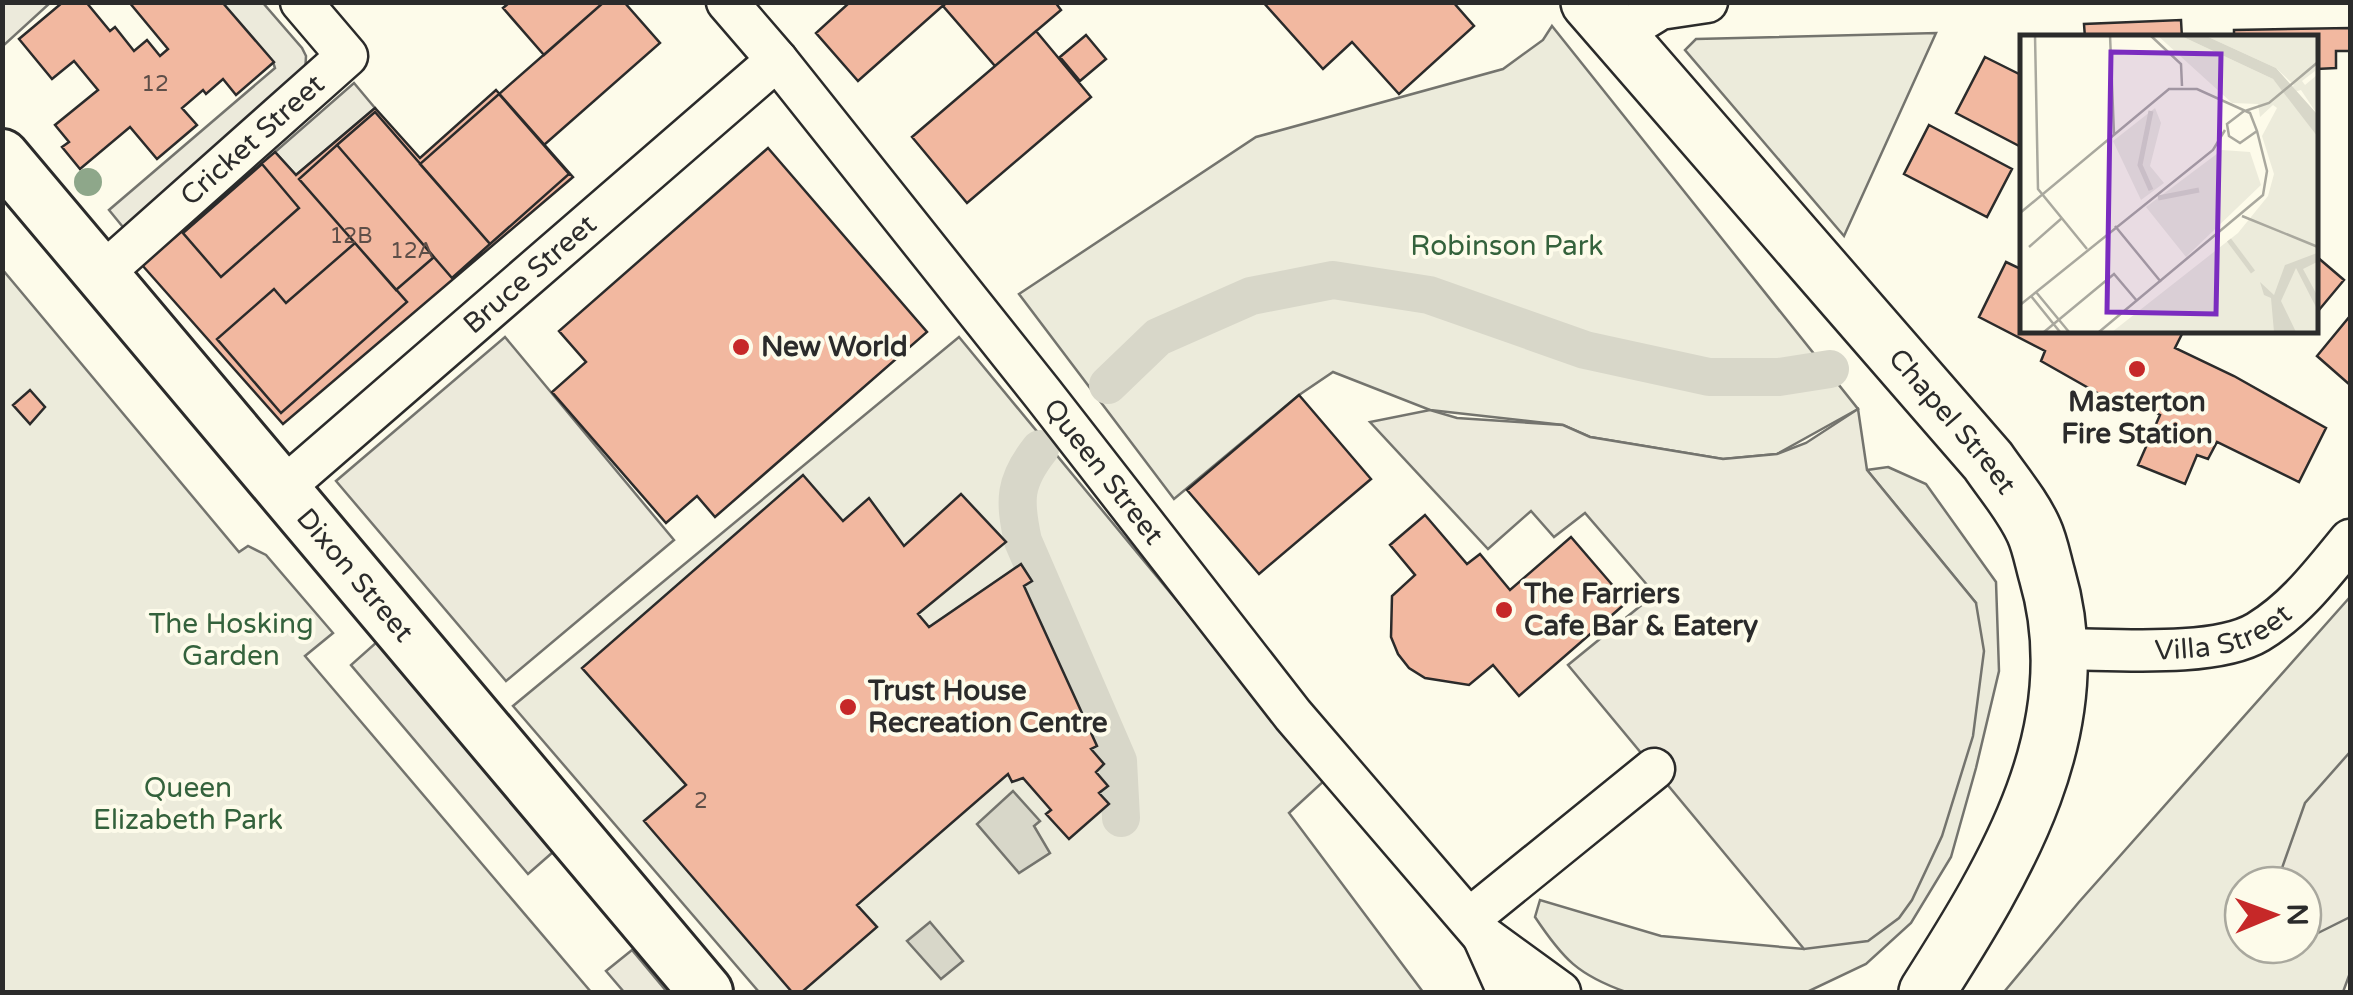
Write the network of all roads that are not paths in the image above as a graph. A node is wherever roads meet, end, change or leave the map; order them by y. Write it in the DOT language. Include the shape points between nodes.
graph roads {
  1 [pos="300,2"];
  2 [pos="727,2"];
  3 [pos="1707,2"];
  4 [pos="1604,19"];
  5 [pos="777,60"];
  6 [pos="2,156"];
  7 [pos="103,273"];
  8 [pos="282,489"];
  9 [pos="2343,566"];
  10 [pos="2061,649"];
  11 [pos="1654,769"];
  12 [pos="1476,928"];
  13 [pos="1968,928"];
  14 [pos="706,992"];
  15 [pos="1508,992"];
  16 [pos="1560,992"];
  17 [pos="1895,992"];
  18 [pos="1926,992"];
  1 -- 7 [label="street, Cricket Street" via="347,56"];
  2 -- 5 [label="street, Queen Street"];
  3 -- 4 [label="street"];
  4 -- 10 [label="highway, Chapel Street" via="1988,461 2034,531"];
  5 -- 8 [label="street, Bruce Street"];
  5 -- 12 [label="street, Queen Street" via="1293,715"];
  6 -- 7 [label="main road, Dixon Street"];
  7 -- 8 [label="main road, Dixon Street"];
  8 -- 14 [label="main road, Dixon Street"];
  9 -- 10 [label="street, Villa Street" via="2256,634 2208,648"];
  10 -- 13 [label="highway, Chapel Street" via="2056,711 2038,783 2011,852"];
  11 -- 12 [label="street"];
  12 -- 15 [label="street, Queen Street"];
  12 -- 16 [label="street, Queen Street"];
  13 -- 17 [label="highway, Chapel Street"];
  13 -- 18 [label="highway, Chapel Street"];
}
